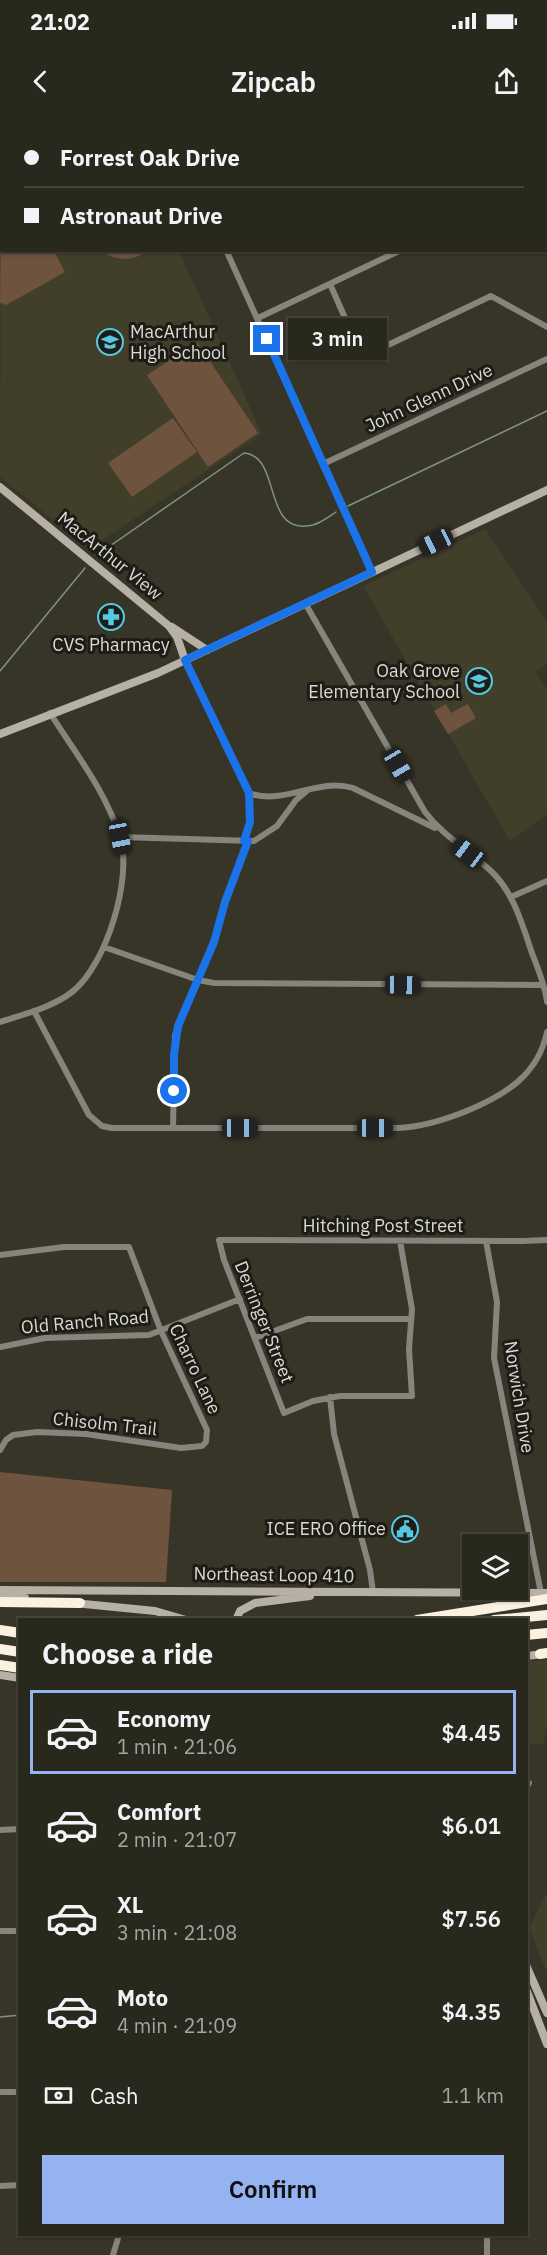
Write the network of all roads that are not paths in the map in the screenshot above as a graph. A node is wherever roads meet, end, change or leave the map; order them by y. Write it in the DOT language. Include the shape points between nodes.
graph roads {
  1 [pos="227,252"];
  2 [pos="397,252"];
  3 [pos="330,284"];
  4 [pos="258,318"];
  5 [pos="547,327"];
  6 [pos="547,359"];
  7 [pos="323,464"];
  8 [pos="0,487"];
  9 [pos="547,490"];
  10 [pos="372,572"];
  11 [pos="305,603"];
  12 [pos="169,626"];
  13 [pos="207,650"];
  14 [pos="185,660"];
  15 [pos="50,713"];
  16 [pos="0,734"];
  17 [pos="308,790"];
  18 [pos="249,793"];
  19 [pos="440,831"];
  20 [pos="120,837"];
  21 [pos="249,841"];
  22 [pos="547,881"];
  23 [pos="511,897"];
  24 [pos="104,947"];
  25 [pos="198,980"];
  26 [pos="543,985"];
  27 [pos="547,1002"];
  28 [pos="34,1011"];
  29 [pos="0,1022"];
  30 [pos="547,1032"];
  31 [pos="173,1128"];
  32 [pos="219,1240"];
  33 [pos="547,1240"];
  34 [pos="400,1241"];
  35 [pos="486,1241"];
  36 [pos="0,1255"];
  37 [pos="240,1299"];
  38 [pos="411,1319"];
  39 [pos="161,1331"];
  40 [pos="255,1338"];
  41 [pos="0,1347"];
  42 [pos="330,1397"];
  43 [pos="208,1437"];
  44 [pos="0,1450"];
  45 [pos="0,1590"];
  46 [pos="346,1592"];
  47 [pos="373,1592"];
  48 [pos="0,1595"];
  49 [pos="545,1595"];
  50 [pos="0,1602"];
  51 [pos="80,1603"];
  52 [pos="547,1615"];
  53 [pos="179,1618"];
  54 [pos="238,1618"];
  55 [pos="427,1618"];
  56 [pos="515,1618"];
  57 [pos="0,1629"];
  58 [pos="18,1632"];
  59 [pos="547,1633"];
  60 [pos="528,1635"];
  61 [pos="0,1649"];
  62 [pos="18,1652"];
  63 [pos="545,1653"];
  64 [pos="528,1656"];
  65 [pos="0,1665"];
  66 [pos="18,1668"];
  67 [pos="0,1674"];
  68 [pos="18,1678"];
  69 [pos="18,1829"];
  70 [pos="0,1830"];
  71 [pos="0,1931"];
  72 [pos="18,1931"];
  73 [pos="528,1968"];
  74 [pos="528,1994"];
  75 [pos="547,2013"];
  76 [pos="547,2044"];
  77 [pos="0,2092"];
  78 [pos="18,2092"];
  79 [pos="18,2185"];
  80 [pos="0,2186"];
  81 [pos="119,2236"];
  82 [pos="487,2236"];
  83 [pos="113,2255"];
  84 [pos="487,2255"];
  1 -- 4 [label="street"];
  2 -- 3 [label="street"];
  3 -- 4 [label="street"];
  3 -- 5 [label="street" via="364,354 491,296"];
  4 -- 7 [label="street"];
  6 -- 7 [label="street, John Glenn Drive"];
  7 -- 10 [label="street"];
  8 -- 12 [label="main road, MacArthur View"];
  9 -- 10 [label="main road"];
  10 -- 11 [label="main road"];
  11 -- 13 [label="main road"];
  11 -- 19 [label="street" via="420,804"];
  12 -- 13 [label="main road"];
  12 -- 14 [label="main road, MacArthur View"];
  13 -- 14 [label="main road"];
  14 -- 15 [label="main road"];
  14 -- 18 [label="street"];
  15 -- 16 [label="main road"];
  15 -- 20 [label="street" via="97,783"];
  17 -- 18 [label="street" via="271,798"];
  17 -- 19 [label="street" via="329,785 347,787"];
  17 -- 21 [label="street" via="278,826"];
  18 -- 21 [label="street"];
  19 -- 23 [label="street" via="493,873"];
  20 -- 21 [label="street"];
  20 -- 24 [label="street" via="122,883"];
  21 -- 25 [label="street"];
  22 -- 23 [label="street"];
  23 -- 26 [label="street"];
  24 -- 25 [label="street"];
  24 -- 28 [label="street" via="79,986"];
  25 -- 26 [label="street"];
  25 -- 31 [label="street" via="175,1035"];
  26 -- 27 [label="street"];
  28 -- 29 [label="street"];
  28 -- 31 [label="street" via="94,1120 112,1128"];
  30 -- 31 [label="street" via="538,1057 513,1088 425,1126"];
  32 -- 34 [label="street, Hitching Post Street"];
  32 -- 37 [label="street, Derringer Street"];
  33 -- 35 [label="street, Hitching Post Street"];
  34 -- 35 [label="street, Hitching Post Street"];
  34 -- 38 [label="street"];
  35 -- 49 [label="street, Norwich Drive" via="497,1302 494,1358"];
  36 -- 39 [label="street, Charro Lane" via="64,1247 129,1247"];
  37 -- 39 [label="street, Old Ranch Road"];
  37 -- 40 [label="street, Derringer Street"];
  38 -- 40 [label="street" via="307,1319"];
  38 -- 42 [label="street" via="412,1396"];
  39 -- 41 [label="street, Old Ranch Road" via="140,1337 45,1338"];
  39 -- 43 [label="street, Charro Lane"];
  40 -- 42 [label="street, Derringer Street" via="284,1413"];
  42 -- 47 [label="street" via="334,1434"];
  43 -- 44 [label="street, Chisolm Trail" via="202,1446 181,1448 86,1434 37,1432 13,1435"];
  45 -- 46 [label="main road, Northeast Loop 410"];
  46 -- 47 [label="main road, Northeast Loop 410"];
  46 -- 54 [label="main road" via="255,1603 240,1611"];
  47 -- 49 [label="main road, Northeast Loop 410"];
  48 -- 51 [label="main road"];
  49 -- 55 [label="highway"];
  50 -- 51 [label="highway"];
  51 -- 53 [label="main road" via="155,1611"];
  52 -- 56 [label="highway"];
  57 -- 58 [label="highway"];
  59 -- 60 [label="highway"];
  61 -- 62 [label="highway"];
  63 -- 64 [label="main road"];
  65 -- 66 [label="highway"];
  67 -- 68 [label="main road"];
  69 -- 70 [label="street"];
  71 -- 72 [label="street"];
  73 -- 75 [label="main road"];
  74 -- 76 [label="main road"];
  77 -- 78 [label="street"];
  79 -- 80 [label="street"];
  81 -- 83 [label="street"];
  82 -- 84 [label="street"];
}
